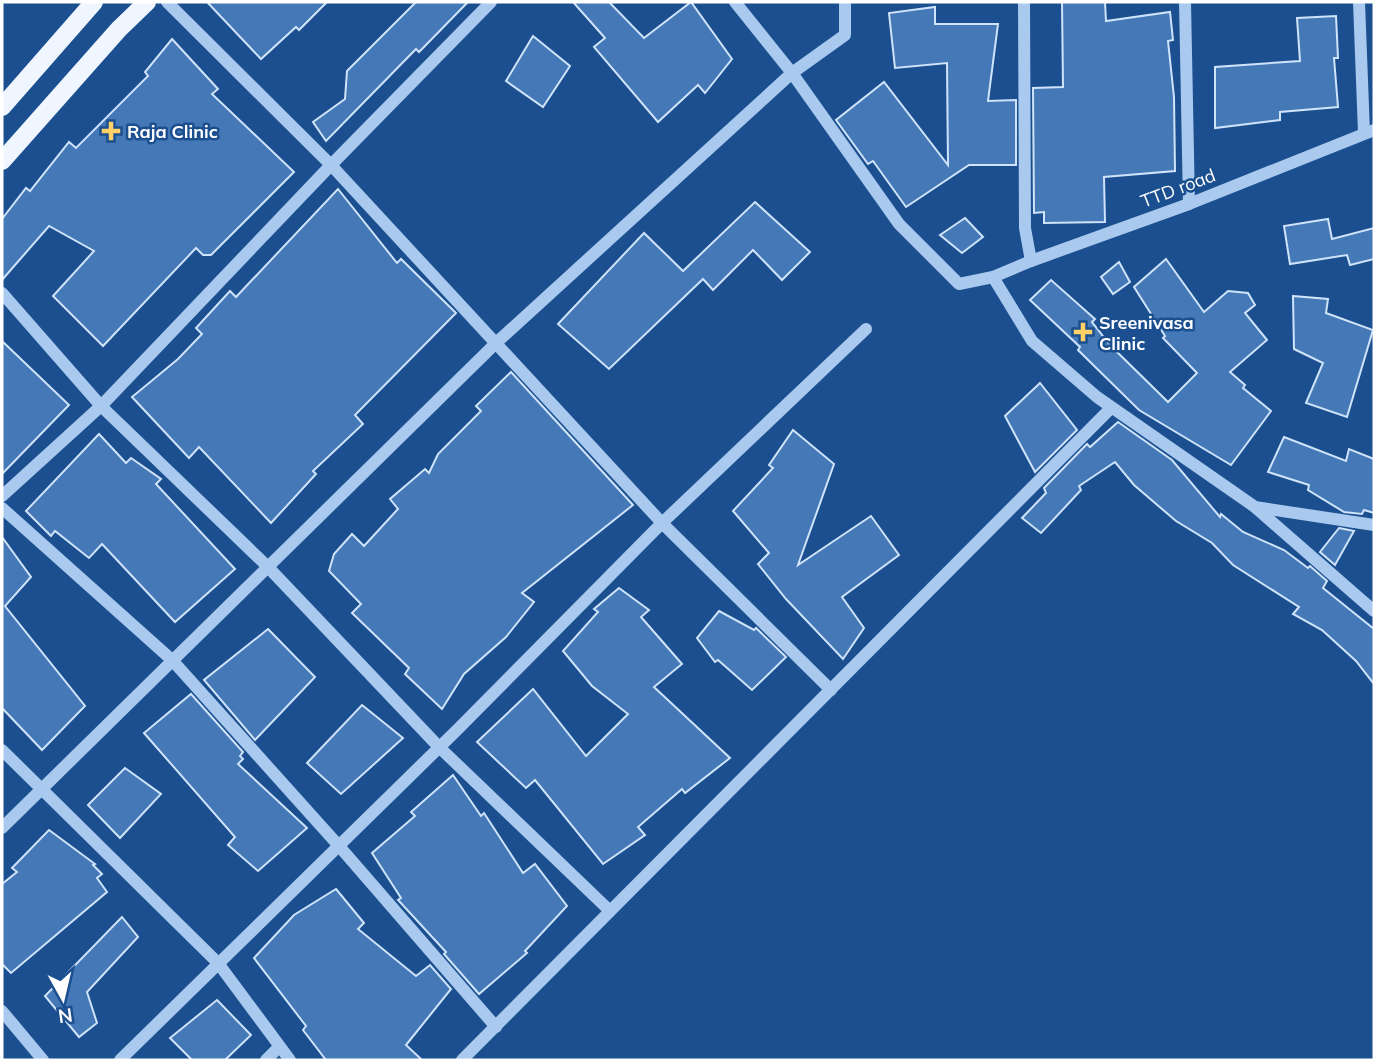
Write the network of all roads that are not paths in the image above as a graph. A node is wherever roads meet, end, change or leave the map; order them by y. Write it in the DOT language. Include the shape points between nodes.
graph roads {
  1 [pos="93,2"];
  2 [pos="147,2"];
  3 [pos="167,2"];
  4 [pos="491,2"];
  5 [pos="735,2"];
  6 [pos="845,2"];
  7 [pos="1024,2"];
  8 [pos="1185,2"];
  9 [pos="1359,2"];
  10 [pos="792,73"];
  11 [pos="2,107"];
  12 [pos="1369,131"];
  13 [pos="2,161"];
  14 [pos="331,165"];
  15 [pos="1189,204"];
  16 [pos="1031,261"];
  17 [pos="993,277"];
  18 [pos="2,293"];
  19 [pos="866,329"];
  20 [pos="496,343"];
  21 [pos="101,406"];
  22 [pos="1111,408"];
  23 [pos="2,496"];
  24 [pos="1255,507"];
  25 [pos="2,508"];
  26 [pos="662,523"];
  27 [pos="1374,525"];
  28 [pos="267,566"];
  29 [pos="1374,611"];
  30 [pos="172,660"];
  31 [pos="831,690"];
  32 [pos="439,747"];
  33 [pos="2,750"];
  34 [pos="40,790"];
  35 [pos="2,828"];
  36 [pos="339,846"];
  37 [pos="610,910"];
  38 [pos="219,963"];
  39 [pos="2,1011"];
  40 [pos="496,1027"];
  41 [pos="279,1047"];
  42 [pos="43,1060"];
  43 [pos="120,1060"];
  44 [pos="266,1060"];
  45 [pos="290,1060"];
  46 [pos="462,1060"];
  1 -- 11 [label="main road"];
  2 -- 13 [label="main road"];
  3 -- 14 [label="street"];
  4 -- 14 [label="street"];
  5 -- 10 [label="street"];
  6 -- 10 [label="street" via="845,35"];
  7 -- 16 [label="street" via="1025,228"];
  8 -- 15 [label="street"];
  9 -- 12 [label="street"];
  10 -- 17 [label="street, TTD road" via="899,224 959,284"];
  10 -- 20 [label="street"];
  12 -- 15 [label="street, TTD road"];
  14 -- 20 [label="street"];
  14 -- 21 [label="street"];
  15 -- 16 [label="street, TTD road"];
  16 -- 17 [label="street, TTD road"];
  17 -- 22 [label="street" via="1032,341"];
  18 -- 21 [label="street"];
  19 -- 26 [label="street"];
  20 -- 26 [label="street"];
  20 -- 28 [label="street"];
  21 -- 23 [label="street"];
  21 -- 28 [label="street"];
  22 -- 24 [label="street"];
  22 -- 31 [label="street"];
  24 -- 27 [label="street"];
  24 -- 29 [label="street"];
  25 -- 30 [label="street"];
  26 -- 31 [label="street"];
  26 -- 32 [label="street"];
  28 -- 30 [label="street"];
  28 -- 32 [label="street"];
  30 -- 34 [label="street"];
  30 -- 36 [label="street"];
  31 -- 37 [label="street"];
  32 -- 36 [label="street"];
  32 -- 37 [label="street"];
  33 -- 34 [label="street"];
  34 -- 35 [label="street"];
  34 -- 38 [label="street"];
  36 -- 38 [label="street"];
  36 -- 40 [label="street"];
  37 -- 40 [label="street"];
  38 -- 41 [label="street"];
  38 -- 43 [label="street"];
  39 -- 42 [label="street"];
  40 -- 46 [label="street"];
  41 -- 44 [label="street"];
  41 -- 45 [label="street"];
}
